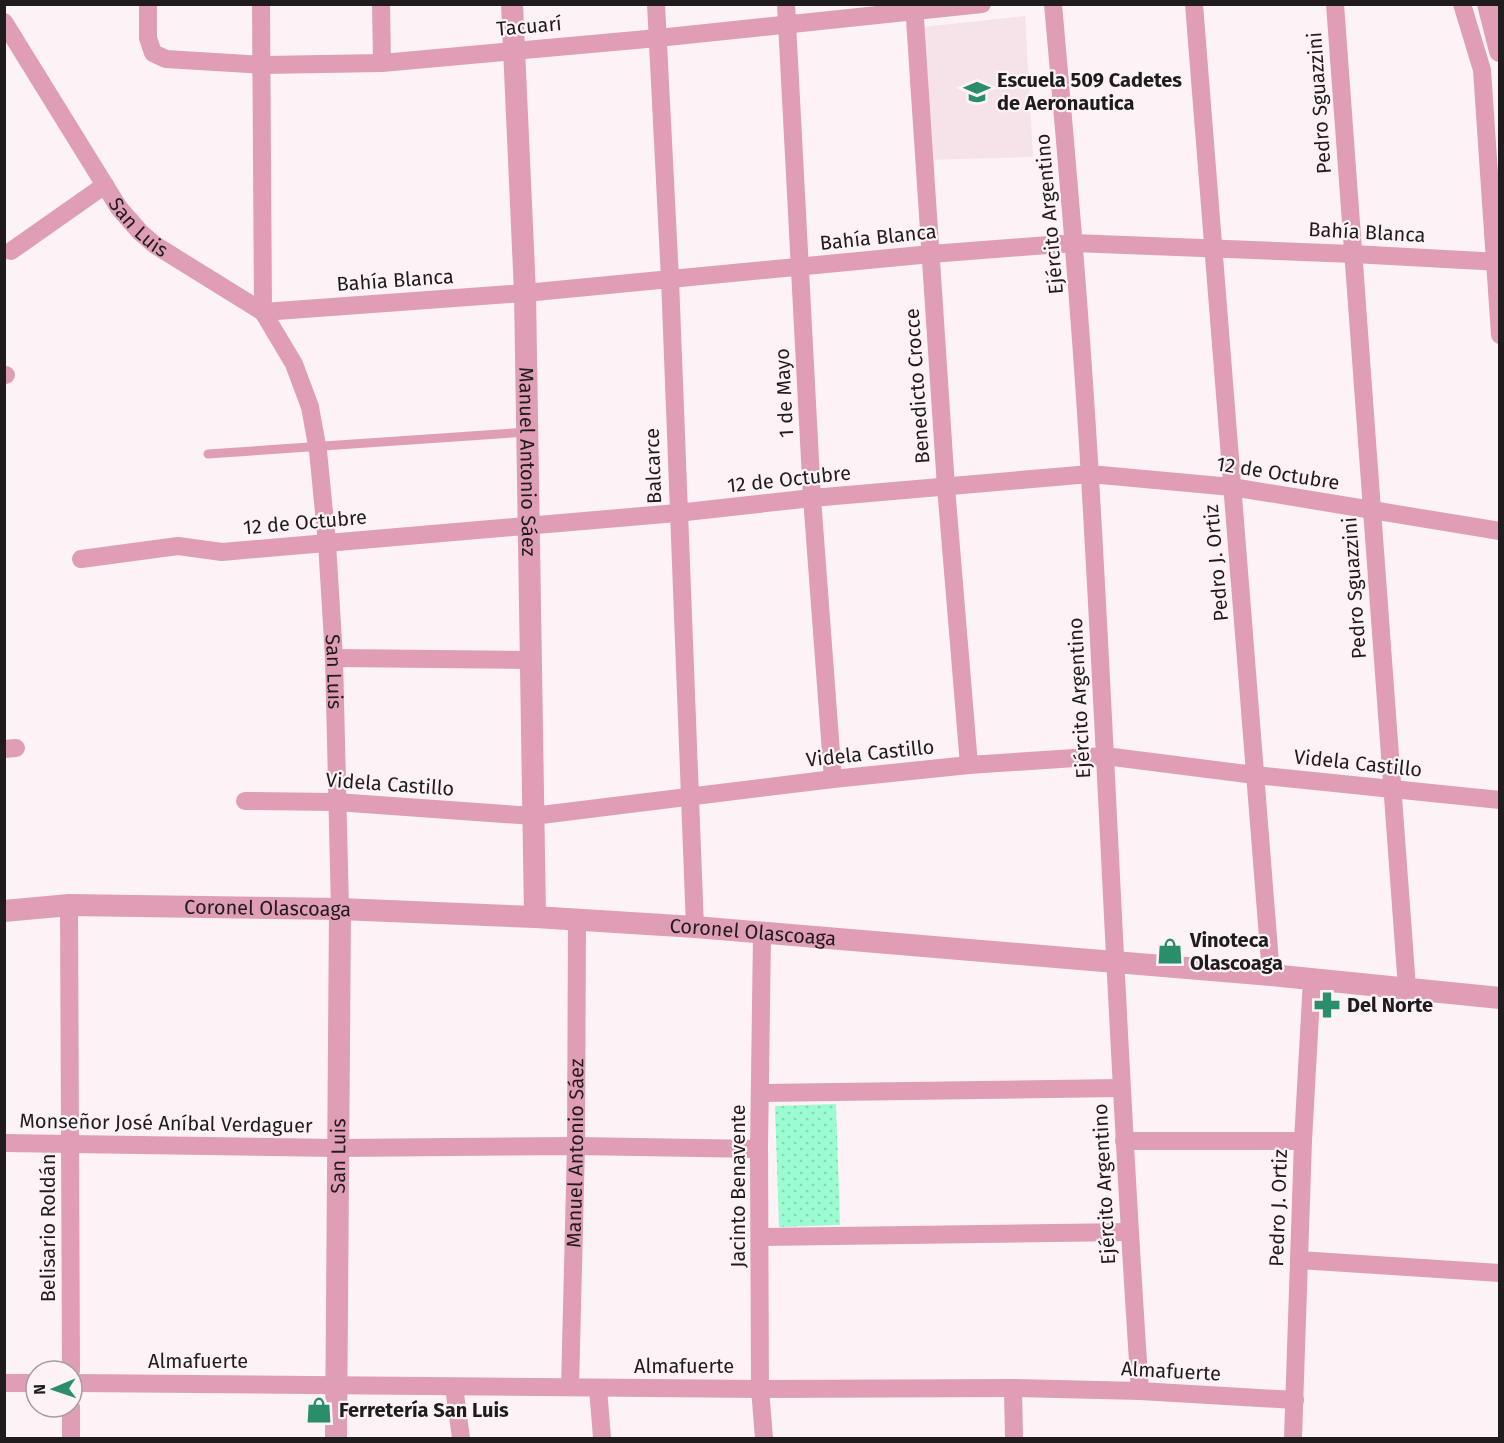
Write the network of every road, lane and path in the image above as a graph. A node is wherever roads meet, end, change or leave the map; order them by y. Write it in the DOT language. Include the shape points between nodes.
graph roads {
  1 [pos="148,4"];
  2 [pos="261,4"];
  3 [pos="381,4"];
  4 [pos="512,4"];
  5 [pos="656,4"];
  6 [pos="786,4"];
  7 [pos="982,4"];
  8 [pos="1053,4"];
  9 [pos="1194,4"];
  10 [pos="1335,4"];
  11 [pos="1461,4"];
  12 [pos="1488,4"];
  13 [pos="914,8"];
  14 [pos="4,22"];
  15 [pos="788,24"];
  16 [pos="658,38"];
  17 [pos="514,50"];
  18 [pos="1500,51"];
  19 [pos="382,63"];
  20 [pos="263,65"];
  21 [pos="105,185"];
  22 [pos="1074,243"];
  23 [pos="1213,248"];
  24 [pos="11,251"];
  25 [pos="931,254"];
  26 [pos="1353,254"];
  27 [pos="1497,262"];
  28 [pos="800,267"];
  29 [pos="670,279"];
  30 [pos="525,293"];
  31 [pos="263,312"];
  32 [pos="1500,335"];
  33 [pos="527,432"];
  34 [pos="317,446"];
  35 [pos="208,454"];
  36 [pos="1090,474"];
  37 [pos="946,487"];
  38 [pos="1232,487"];
  39 [pos="812,498"];
  40 [pos="1371,510"];
  41 [pos="677,513"];
  42 [pos="528,525"];
  43 [pos="1500,531"];
  44 [pos="327,543"];
  45 [pos="81,560"];
  46 [pos="334,658"];
  47 [pos="532,660"];
  48 [pos="1105,756"];
  49 [pos="969,765"];
  50 [pos="1255,775"];
  51 [pos="833,779"];
  52 [pos="1392,788"];
  53 [pos="691,797"];
  54 [pos="1500,800"];
  55 [pos="245,801"];
  56 [pos="336,802"];
  57 [pos="533,816"];
  58 [pos="69,904"];
  59 [pos="340,909"];
  60 [pos="4,911"];
  61 [pos="535,917"];
  62 [pos="577,920"];
  63 [pos="695,927"];
  64 [pos="762,934"];
  65 [pos="1116,963"];
  66 [pos="1271,975"];
  67 [pos="1312,979"];
  68 [pos="1407,988"];
  69 [pos="1500,998"];
  70 [pos="1121,1088"];
  71 [pos="760,1093"];
  72 [pos="1124,1141"];
  73 [pos="1303,1141"];
  74 [pos="4,1143"];
  75 [pos="70,1143"];
  76 [pos="576,1146"];
  77 [pos="337,1148"];
  78 [pos="759,1149"];
  79 [pos="1129,1232"];
  80 [pos="761,1237"];
  81 [pos="1299,1260"];
  82 [pos="1500,1273"];
  83 [pos="71,1359"];
  84 [pos="4,1383"];
  85 [pos="24,1383"];
  86 [pos="84,1383"];
  87 [pos="337,1385"];
  88 [pos="454,1387"];
  89 [pos="570,1387"];
  90 [pos="598,1388"];
  91 [pos="1013,1388"];
  92 [pos="760,1389"];
  93 [pos="1140,1391"];
  94 [pos="1295,1400"];
  95 [pos="71,1419"];
  96 [pos="71,1438"];
  97 [pos="336,1438"];
  98 [pos="460,1438"];
  99 [pos="602,1438"];
  100 [pos="764,1438"];
  101 [pos="1014,1438"];
  102 [pos="1293,1438"];
  1 -- 20 [label="street, Tacuarí" via="148,38 153,53 166,59"];
  2 -- 20 [label="street"];
  3 -- 19 [label="street"];
  4 -- 17 [label="street, Manuel Antonio Sáez"];
  5 -- 16 [label="street, Balcarce"];
  6 -- 15 [label="street, 1 de Mayo"];
  7 -- 13 [label="street, Tacuarí"];
  8 -- 22 [label="street, Ejército Argentino"];
  9 -- 23 [label="street, Pedro J. Ortiz"];
  10 -- 26 [label="street, Pedro Sguazzini"];
  11 -- 27 [label="street" via="1482,70"];
  12 -- 18 [label="street"];
  13 -- 15 [label="street, Tacuarí"];
  13 -- 25 [label="street, Benedicto Crocce"];
  14 -- 21 [label="street, San Luis"];
  15 -- 16 [label="street, Tacuarí"];
  15 -- 28 [label="street, 1 de Mayo"];
  16 -- 17 [label="street, Tacuarí"];
  16 -- 29 [label="street, Balcarce"];
  17 -- 19 [label="street, Tacuarí"];
  17 -- 30 [label="street, Manuel Antonio Sáez"];
  19 -- 20 [label="street, Tacuarí"];
  20 -- 31 [label="street"];
  21 -- 24 [label="street"];
  21 -- 31 [label="street, San Luis" via="119,208 155,245"];
  22 -- 23 [label="street, Bahía Blanca"];
  22 -- 25 [label="street, Bahía Blanca"];
  22 -- 36 [label="street, Ejército Argentino"];
  23 -- 26 [label="street, Bahía Blanca"];
  23 -- 38 [label="street, Pedro J. Ortiz"];
  25 -- 28 [label="street, Bahía Blanca"];
  25 -- 37 [label="street, Benedicto Crocce"];
  26 -- 27 [label="street, Bahía Blanca"];
  26 -- 40 [label="street, Pedro Sguazzini"];
  27 -- 32 [label="street"];
  28 -- 29 [label="street, Bahía Blanca"];
  28 -- 39 [label="street, 1 de Mayo"];
  29 -- 30 [label="street, Bahía Blanca"];
  29 -- 41 [label="street, Balcarce"];
  30 -- 31 [label="street, Bahía Blanca"];
  30 -- 33 [label="street, Manuel Antonio Sáez"];
  31 -- 34 [label="street, San Luis" via="294,364 310,407"];
  33 -- 34 [label="lane"];
  33 -- 42 [label="street, Manuel Antonio Sáez"];
  34 -- 35 [label="lane"];
  34 -- 44 [label="street, San Luis"];
  36 -- 37 [label="street, 12 de Octubre"];
  36 -- 38 [label="street, 12 de Octubre"];
  36 -- 48 [label="street, Ejército Argentino"];
  37 -- 39 [label="street, 12 de Octubre"];
  37 -- 49 [label="street, Benedicto Crocce"];
  38 -- 40 [label="street, 12 de Octubre"];
  38 -- 50 [label="street, Pedro J. Ortiz"];
  39 -- 41 [label="street, 12 de Octubre"];
  39 -- 51 [label="street, 1 de Mayo"];
  40 -- 43 [label="street, 12 de Octubre"];
  40 -- 52 [label="street, Pedro Sguazzini"];
  41 -- 42 [label="street, 12 de Octubre"];
  41 -- 53 [label="street, Balcarce"];
  42 -- 44 [label="street, 12 de Octubre"];
  42 -- 47 [label="street, Manuel Antonio Sáez"];
  44 -- 45 [label="street, 12 de Octubre" via="222,552 178,546"];
  44 -- 46 [label="street, San Luis"];
  46 -- 47 [label="street"];
  46 -- 56 [label="street, San Luis"];
  47 -- 57 [label="street, Manuel Antonio Sáez"];
  48 -- 49 [label="street, Videla Castillo"];
  48 -- 50 [label="street, Videla Castillo"];
  48 -- 65 [label="street, Ejército Argentino"];
  49 -- 51 [label="street, Videla Castillo"];
  50 -- 52 [label="street, Videla Castillo"];
  50 -- 66 [label="street, Pedro J. Ortiz"];
  51 -- 53 [label="street, Videla Castillo"];
  52 -- 54 [label="street, Videla Castillo"];
  52 -- 68 [label="street, Pedro Sguazzini"];
  53 -- 57 [label="street, Videla Castillo"];
  53 -- 63 [label="street, Balcarce"];
  55 -- 56 [label="street, Videla Castillo"];
  56 -- 57 [label="street, Videla Castillo"];
  56 -- 59 [label="street, San Luis"];
  57 -- 61 [label="street, Manuel Antonio Sáez"];
  58 -- 59 [label="street, Coronel Olascoaga"];
  58 -- 60 [label="street, Coronel Olascoaga"];
  58 -- 75 [label="street, Belisario Roldán"];
  59 -- 61 [label="street, Coronel Olascoaga"];
  59 -- 77 [label="street, San Luis"];
  61 -- 62 [label="street, Coronel Olascoaga"];
  62 -- 63 [label="street, Coronel Olascoaga"];
  62 -- 76 [label="street, Manuel Antonio Sáez"];
  63 -- 64 [label="street, Coronel Olascoaga"];
  64 -- 65 [label="street, Coronel Olascoaga"];
  64 -- 71 [label="street, Jacinto Benavente"];
  65 -- 66 [label="street, Coronel Olascoaga"];
  65 -- 70 [label="street, Ejército Argentino"];
  66 -- 67 [label="street, Coronel Olascoaga"];
  67 -- 68 [label="street, Coronel Olascoaga"];
  67 -- 73 [label="street, Pedro J. Ortiz"];
  68 -- 69 [label="street, Coronel Olascoaga"];
  70 -- 71 [label="street"];
  70 -- 72 [label="street, Ejército Argentino"];
  71 -- 78 [label="street, Jacinto Benavente"];
  72 -- 73 [label="street"];
  72 -- 79 [label="street, Ejército Argentino"];
  73 -- 81 [label="street, Pedro J. Ortiz"];
  74 -- 75 [label="street, Monseñor José Aníbal Verdaguer"];
  75 -- 77 [label="street, Monseñor José Aníbal Verdaguer"];
  75 -- 83 [label="street, Belisario Roldán"];
  76 -- 77 [label="street, Monseñor José Aníbal Verdaguer"];
  76 -- 78 [label="street, Monseñor José Aníbal Verdaguer"];
  76 -- 89 [label="street, Manuel Antonio Sáez"];
  77 -- 87 [label="street, San Luis"];
  78 -- 80 [label="street, Jacinto Benavente"];
  79 -- 80 [label="street"];
  79 -- 93 [label="street, Ejército Argentino"];
  80 -- 92 [label="street, Jacinto Benavente"];
  81 -- 82 [label="street"];
  81 -- 94 [label="street, Pedro J. Ortiz"];
  84 -- 85 [label="street"];
  86 -- 87 [label="street, Almafuerte"];
  87 -- 88 [label="street, Almafuerte"];
  87 -- 97 [label="street, San Luis"];
  88 -- 89 [label="street, Almafuerte"];
  88 -- 98 [label="street"];
  89 -- 90 [label="street, Almafuerte"];
  90 -- 92 [label="street, Almafuerte"];
  90 -- 99 [label="street"];
  91 -- 92 [label="street, Almafuerte"];
  91 -- 93 [label="street, Almafuerte"];
  91 -- 101 [label="street"];
  92 -- 100 [label="street, Jacinto Benavente"];
  93 -- 94 [label="street, Almafuerte"];
  94 -- 102 [label="street, Pedro J. Ortiz"];
  95 -- 96 [label="street"];
}
